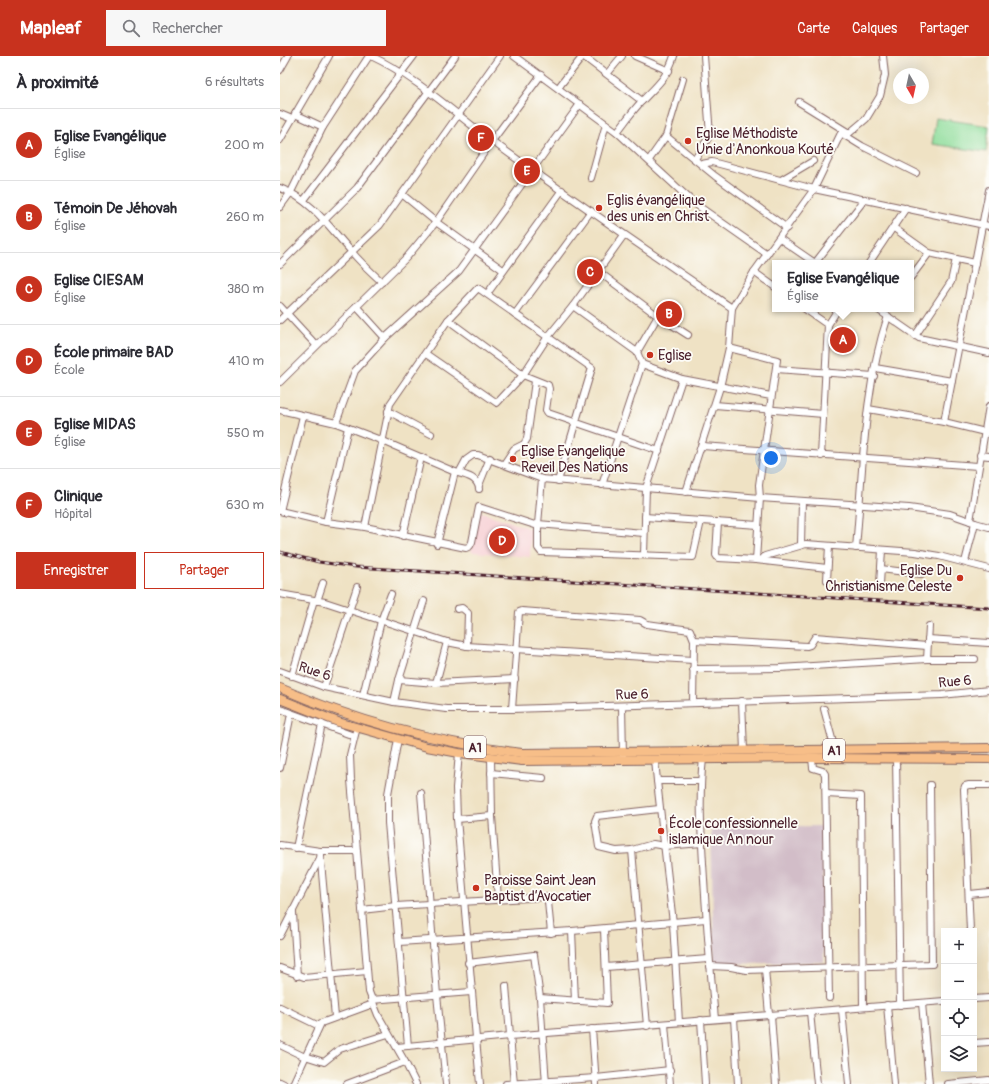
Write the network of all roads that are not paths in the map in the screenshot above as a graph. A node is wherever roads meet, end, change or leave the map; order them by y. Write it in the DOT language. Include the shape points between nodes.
graph roads {
  1 [pos="288,56"];
  2 [pos="329,56"];
  3 [pos="370,56"];
  4 [pos="414,56"];
  5 [pos="455,56"];
  6 [pos="500,56"];
  7 [pos="514,56"];
  8 [pos="583,56"];
  9 [pos="622,56"];
  10 [pos="635,56"];
  11 [pos="674,56"];
  12 [pos="704,56"];
  13 [pos="883,56"];
  14 [pos="280,70"];
  15 [pos="669,72"];
  16 [pos="401,74"];
  17 [pos="607,74"];
  18 [pos="541,75"];
  19 [pos="683,79"];
  20 [pos="558,88"];
  21 [pos="430,93"];
  22 [pos="642,101"];
  23 [pos="799,102"];
  24 [pos="580,104"];
  25 [pos="280,114"];
  26 [pos="458,114"];
  27 [pos="293,117"];
  28 [pos="606,124"];
  29 [pos="323,127"];
  30 [pos="617,132"];
  31 [pos="848,134"];
  32 [pos="666,136"];
  33 [pos="280,140"];
  34 [pos="492,141"];
  35 [pos="695,159"];
  36 [pos="649,160"];
  37 [pos="813,161"];
  38 [pos="702,164"];
  39 [pos="533,170"];
  40 [pos="916,173"];
  41 [pos="591,178"];
  42 [pos="781,180"];
  43 [pos="280,188"];
  44 [pos="814,189"];
  45 [pos="562,190"];
  46 [pos="989,190"];
  47 [pos="291,192"];
  48 [pos="403,195"];
  49 [pos="865,198"];
  50 [pos="304,200"];
  51 [pos="280,207"];
  52 [pos="906,208"];
  53 [pos="591,211"];
  54 [pos="324,220"];
  55 [pos="436,222"];
  56 [pos="982,225"];
  57 [pos="989,226"];
  58 [pos="787,228"];
  59 [pos="894,228"];
  60 [pos="624,235"];
  61 [pos="780,239"];
  62 [pos="476,249"];
  63 [pos="352,252"];
  64 [pos="929,253"];
  65 [pos="767,254"];
  66 [pos="956,259"];
  67 [pos="811,260"];
  68 [pos="817,260"];
  69 [pos="871,260"];
  70 [pos="975,263"];
  71 [pos="280,264"];
  72 [pos="504,270"];
  73 [pos="599,272"];
  74 [pos="754,272"];
  75 [pos="914,273"];
  76 [pos="382,282"];
  77 [pos="772,285"];
  78 [pos="487,294"];
  79 [pos="280,306"];
  80 [pos="356,306"];
  81 [pos="572,306"];
  82 [pos="732,308"];
  83 [pos="809,312"];
  84 [pos="836,312"];
  85 [pos="287,313"];
  86 [pos="886,313"];
  87 [pos="515,314"];
  88 [pos="658,316"];
  89 [pos="280,320"];
  90 [pos="448,320"];
  91 [pos="828,325"];
  92 [pos="688,335"];
  93 [pos="915,336"];
  94 [pos="385,338"];
  95 [pos="547,338"];
  96 [pos="316,345"];
  97 [pos="729,348"];
  98 [pos="959,348"];
  99 [pos="637,352"];
  100 [pos="989,353"];
  101 [pos="426,354"];
  102 [pos="642,364"];
  103 [pos="875,368"];
  104 [pos="776,369"];
  105 [pos="825,371"];
  106 [pos="523,375"];
  107 [pos="874,376"];
  108 [pos="682,379"];
  109 [pos="535,381"];
  110 [pos="952,381"];
  111 [pos="280,382"];
  112 [pos="720,387"];
  113 [pos="771,396"];
  114 [pos="715,406"];
  115 [pos="989,406"];
  116 [pos="868,408"];
  117 [pos="280,410"];
  118 [pos="768,410"];
  119 [pos="388,411"];
  120 [pos="823,414"];
  121 [pos="303,416"];
  122 [pos="944,422"];
  123 [pos="336,423"];
  124 [pos="576,423"];
  125 [pos="348,428"];
  126 [pos="986,432"];
  127 [pos="431,434"];
  128 [pos="617,438"];
  129 [pos="383,441"];
  130 [pos="702,446"];
  131 [pos="659,450"];
  132 [pos="764,451"];
  133 [pos="980,455"];
  134 [pos="821,456"];
  135 [pos="989,456"];
  136 [pos="421,457"];
  137 [pos="490,458"];
  138 [pos="864,459"];
  139 [pos="504,464"];
  140 [pos="978,466"];
  141 [pos="457,472"];
  142 [pos="542,479"];
  143 [pos="558,481"];
  144 [pos="602,485"];
  145 [pos="646,488"];
  146 [pos="686,492"];
  147 [pos="760,498"];
  148 [pos="802,501"];
  149 [pos="860,504"];
  150 [pos="280,511"];
  151 [pos="646,517"];
  152 [pos="702,521"];
  153 [pos="326,522"];
  154 [pos="718,522"];
  155 [pos="972,522"];
  156 [pos="538,525"];
  157 [pos="758,525"];
  158 [pos="365,527"];
  159 [pos="989,527"];
  160 [pos="644,533"];
  161 [pos="403,536"];
  162 [pos="438,544"];
  163 [pos="801,544"];
  164 [pos="829,546"];
  165 [pos="856,548"];
  166 [pos="882,550"];
  167 [pos="644,555"];
  168 [pos="758,560"];
  169 [pos="965,562"];
  170 [pos="827,568"];
  171 [pos="989,569"];
  172 [pos="881,570"];
  173 [pos="921,574"];
  174 [pos="827,580"];
  175 [pos="323,583"];
  176 [pos="880,584"];
  177 [pos="357,587"];
  178 [pos="280,594"];
  179 [pos="391,594"];
  180 [pos="316,600"];
  181 [pos="424,601"];
  182 [pos="457,609"];
  183 [pos="349,611"];
  184 [pos="381,621"];
  185 [pos="929,626"];
  186 [pos="414,631"];
  187 [pos="694,640"];
  188 [pos="447,642"];
  189 [pos="928,642"];
  190 [pos="989,643"];
  191 [pos="467,646"];
  192 [pos="517,650"];
  193 [pos="975,658"];
  194 [pos="927,659"];
  195 [pos="693,660"];
  196 [pos="693,669"];
  197 [pos="280,671"];
  198 [pos="292,676"];
  199 [pos="515,679"];
  200 [pos="399,680"];
  201 [pos="436,683"];
  202 [pos="324,687"];
  203 [pos="280,688"];
  204 [pos="989,690"];
  205 [pos="363,695"];
  206 [pos="280,699"];
  207 [pos="742,701"];
  208 [pos="394,702"];
  209 [pos="693,703"];
  210 [pos="622,706"];
  211 [pos="280,709"];
  212 [pos="512,709"];
  213 [pos="824,709"];
  214 [pos="291,714"];
  215 [pos="322,724"];
  216 [pos="357,727"];
  217 [pos="354,736"];
  218 [pos="398,739"];
  219 [pos="989,748"];
  220 [pos="835,750"];
  221 [pos="744,751"];
  222 [pos="459,753"];
  223 [pos="623,756"];
  224 [pos="491,758"];
  225 [pos="812,758"];
  226 [pos="896,758"];
  227 [pos="703,759"];
  228 [pos="989,759"];
  229 [pos="655,760"];
  230 [pos="280,768"];
  231 [pos="491,773"];
  232 [pos="543,778"];
  233 [pos="657,781"];
  234 [pos="700,781"];
  235 [pos="930,785"];
  236 [pos="989,785"];
  237 [pos="421,793"];
  238 [pos="826,794"];
  239 [pos="659,809"];
  240 [pos="492,816"];
  241 [pos="457,819"];
  242 [pos="702,843"];
  243 [pos="280,845"];
  244 [pos="665,846"];
  245 [pos="296,848"];
  246 [pos="356,850"];
  247 [pos="632,850"];
  248 [pos="320,854"];
  249 [pos="989,892"];
  250 [pos="970,894"];
  251 [pos="498,899"];
  252 [pos="464,902"];
  253 [pos="430,904"];
  254 [pos="396,906"];
  255 [pos="362,910"];
  256 [pos="292,912"];
  257 [pos="706,919"];
  258 [pos="673,923"];
  259 [pos="639,926"];
  260 [pos="970,928"];
  261 [pos="604,929"];
  262 [pos="572,931"];
  263 [pos="551,933"];
  264 [pos="280,936"];
  265 [pos="466,938"];
  266 [pos="433,940"];
  267 [pos="400,942"];
  268 [pos="708,958"];
  269 [pos="675,961"];
  270 [pos="468,963"];
  271 [pos="642,964"];
  272 [pos="898,965"];
  273 [pos="710,966"];
  274 [pos="862,966"];
  275 [pos="606,967"];
  276 [pos="828,967"];
  277 [pos="280,968"];
  278 [pos="766,969"];
  279 [pos="367,971"];
  280 [pos="331,975"];
  281 [pos="297,976"];
  282 [pos="506,986"];
  283 [pos="471,992"];
  284 [pos="437,995"];
  285 [pos="403,996"];
  286 [pos="540,998"];
  287 [pos="829,998"];
  288 [pos="989,998"];
  289 [pos="977,999"];
  290 [pos="575,1001"];
  291 [pos="941,1001"];
  292 [pos="372,1002"];
  293 [pos="922,1003"];
  294 [pos="887,1005"];
  295 [pos="900,1005"];
  296 [pos="280,1007"];
  297 [pos="863,1007"];
  298 [pos="842,1010"];
  299 [pos="810,1012"];
  300 [pos="770,1015"];
  301 [pos="336,1017"];
  302 [pos="734,1018"];
  303 [pos="715,1019"];
  304 [pos="701,1020"];
  305 [pos="679,1022"];
  306 [pos="665,1024"];
  307 [pos="319,1026"];
  308 [pos="647,1026"];
  309 [pos="592,1029"];
  310 [pos="388,1034"];
  311 [pos="542,1034"];
  312 [pos="510,1036"];
  313 [pos="475,1040"];
  314 [pos="989,1042"];
  315 [pos="442,1043"];
  316 [pos="977,1043"];
  317 [pos="280,1045"];
  318 [pos="408,1046"];
  319 [pos="397,1047"];
  320 [pos="305,1056"];
  321 [pos="405,1062"];
  322 [pos="670,1070"];
  323 [pos="989,1080"];
  324 [pos="596,1081"];
  325 [pos="280,1082"];
  326 [pos="546,1083"];
  327 [pos="284,1084"];
  328 [pos="294,1084"];
  329 [pos="347,1084"];
  330 [pos="416,1084"];
  331 [pos="446,1084"];
  332 [pos="480,1084"];
  333 [pos="506,1084"];
  334 [pos="514,1084"];
  335 [pos="670,1084"];
  336 [pos="705,1084"];
  337 [pos="738,1084"];
  338 [pos="776,1084"];
  339 [pos="817,1084"];
  340 [pos="849,1084"];
  341 [pos="894,1084"];
  342 [pos="929,1084"];
  343 [pos="948,1084"];
  1 -- 14 [label="street"];
  2 -- 27 [label="street"];
  3 -- 16 [label="street"];
  3 -- 29 [label="street"];
  4 -- 16 [label="street"];
  5 -- 21 [label="street"];
  6 -- 26 [label="street"];
  7 -- 18 [label="street"];
  8 -- 17 [label="street"];
  8 -- 20 [label="street"];
  9 -- 17 [label="street"];
  10 -- 15 [label="street"];
  11 -- 15 [label="street"];
  12 -- 35 [label="street" via="710,135"];
  13 -- 31 [label="street" via="885,75 880,96 866,119"];
  15 -- 22 [label="street"];
  16 -- 21 [label="street"];
  16 -- 50 [label="street"];
  17 -- 22 [label="street"];
  18 -- 20 [label="street"];
  18 -- 34 [label="street"];
  19 -- 32 [label="street"];
  20 -- 24 [label="street"];
  21 -- 26 [label="street"];
  21 -- 54 [label="street" via="357,188"];
  22 -- 30 [label="street"];
  23 -- 31 [label="street"];
  24 -- 28 [label="street"];
  24 -- 39 [label="street"];
  25 -- 27 [label="street"];
  26 -- 34 [label="street"];
  26 -- 48 [label="street"];
  27 -- 29 [label="street"];
  27 -- 33 [label="street"];
  28 -- 30 [label="street"];
  28 -- 41 [label="street"];
  29 -- 47 [label="street"];
  30 -- 36 [label="street"];
  31 -- 40 [label="street" via="862,146"];
  31 -- 44 [label="street" via="841,133"];
  32 -- 35 [label="street"];
  32 -- 36 [label="street"];
  34 -- 39 [label="street"];
  34 -- 55 [label="street"];
  35 -- 38 [label="street"];
  36 -- 65 [label="street" via="694,203"];
  37 -- 42 [label="street"];
  38 -- 42 [label="street" via="712,162"];
  38 -- 58 [label="street"];
  39 -- 45 [label="street"];
  39 -- 62 [label="street"];
  42 -- 44 [label="street"];
  43 -- 47 [label="street"];
  44 -- 49 [label="street"];
  44 -- 58 [label="street"];
  45 -- 53 [label="street"];
  45 -- 72 [label="street"];
  46 -- 56 [label="street"];
  47 -- 50 [label="street"];
  47 -- 51 [label="street"];
  48 -- 55 [label="street"];
  48 -- 63 [label="street" via="380,225"];
  49 -- 52 [label="street"];
  49 -- 68 [label="street"];
  50 -- 54 [label="street"];
  52 -- 56 [label="street"];
  52 -- 59 [label="street"];
  53 -- 60 [label="street"];
  53 -- 87 [label="street"];
  54 -- 63 [label="street"];
  54 -- 71 [label="street"];
  55 -- 62 [label="street"];
  55 -- 76 [label="street"];
  56 -- 57 [label="street"];
  56 -- 70 [label="street"];
  58 -- 61 [label="street"];
  59 -- 64 [label="street"];
  59 -- 69 [label="street"];
  60 -- 73 [label="street"];
  60 -- 82 [label="street"];
  61 -- 65 [label="street"];
  61 -- 67 [label="street"];
  62 -- 72 [label="street"];
  62 -- 94 [label="street" via="455,275"];
  63 -- 76 [label="street"];
  63 -- 85 [label="street"];
  64 -- 66 [label="street"];
  64 -- 75 [label="street"];
  65 -- 74 [label="street"];
  66 -- 70 [label="street"];
  66 -- 93 [label="street" via="951,282"];
  70 -- 98 [label="street"];
  72 -- 78 [label="street"];
  73 -- 81 [label="street"];
  73 -- 88 [label="street"];
  74 -- 77 [label="street"];
  74 -- 82 [label="street"];
  76 -- 80 [label="street"];
  78 -- 87 [label="street"];
  78 -- 90 [label="street" via="481,289 476,289"];
  79 -- 85 [label="street"];
  80 -- 94 [label="street"];
  80 -- 96 [label="street"];
  81 -- 95 [label="street"];
  81 -- 99 [label="street"];
  82 -- 97 [label="street"];
  83 -- 91 [label="street"];
  84 -- 91 [label="street"];
  85 -- 89 [label="street"];
  85 -- 96 [label="street"];
  86 -- 93 [label="street"];
  86 -- 103 [label="street"];
  87 -- 95 [label="street"];
  88 -- 92 [label="street"];
  88 -- 99 [label="street"];
  90 -- 101 [label="street"];
  90 -- 106 [label="street"];
  91 -- 105 [label="street"];
  93 -- 98 [label="street"];
  94 -- 123 [label="street" via="352,375"];
  95 -- 106 [label="street"];
  95 -- 124 [label="street" via="592,368"];
  96 -- 111 [label="street"];
  97 -- 104 [label="street" via="776,358"];
  97 -- 112 [label="street"];
  98 -- 100 [label="street"];
  98 -- 110 [label="street"];
  99 -- 102 [label="street"];
  101 -- 106 [label="street" via="497,403"];
  101 -- 119 [label="street" via="390,404"];
  102 -- 108 [label="street"];
  102 -- 128 [label="street"];
  103 -- 107 [label="street"];
  103 -- 110 [label="street"];
  104 -- 105 [label="street"];
  104 -- 113 [label="street"];
  105 -- 107 [label="street"];
  105 -- 120 [label="street"];
  106 -- 109 [label="street"];
  107 -- 116 [label="street"];
  108 -- 112 [label="street"];
  108 -- 131 [label="street"];
  109 -- 124 [label="street" via="549,387 546,412"];
  109 -- 139 [label="street" via="526,439 524,444 514,449"];
  110 -- 122 [label="street"];
  112 -- 113 [label="street"];
  112 -- 114 [label="street"];
  113 -- 118 [label="street"];
  114 -- 118 [label="street"];
  114 -- 130 [label="street"];
  115 -- 126 [label="street"];
  116 -- 122 [label="street"];
  116 -- 138 [label="street"];
  117 -- 121 [label="street"];
  118 -- 120 [label="street"];
  118 -- 132 [label="street"];
  119 -- 127 [label="street"];
  119 -- 129 [label="street"];
  120 -- 134 [label="street"];
  121 -- 123 [label="street"];
  121 -- 150 [label="street"];
  122 -- 126 [label="street"];
  123 -- 125 [label="street"];
  124 -- 128 [label="street"];
  124 -- 143 [label="street"];
  125 -- 129 [label="street"];
  125 -- 153 [label="street"];
  126 -- 133 [label="street"];
  128 -- 131 [label="street"];
  128 -- 144 [label="street"];
  129 -- 136 [label="street"];
  129 -- 158 [label="street"];
  130 -- 132 [label="street"];
  130 -- 146 [label="street"];
  131 -- 145 [label="street"];
  132 -- 134 [label="street"];
  132 -- 147 [label="street" via="759,485"];
  133 -- 135 [label="street"];
  133 -- 140 [label="street"];
  134 -- 138 [label="street"];
  136 -- 141 [label="street"];
  136 -- 161 [label="street"];
  137 -- 139 [label="street"];
  137 -- 141 [label="street" via="473,455"];
  137 -- 141 [label="street" via="479,487 473,478"];
  138 -- 140 [label="street"];
  138 -- 149 [label="street"];
  139 -- 142 [label="street"];
  140 -- 155 [label="street"];
  141 -- 162 [label="street"];
  142 -- 143 [label="street"];
  142 -- 156 [label="street"];
  143 -- 144 [label="street"];
  144 -- 145 [label="street"];
  145 -- 146 [label="street"];
  145 -- 151 [label="street"];
  146 -- 147 [label="street"];
  147 -- 148 [label="street"];
  147 -- 157 [label="street"];
  148 -- 149 [label="street"];
  148 -- 163 [label="street"];
  149 -- 155 [label="street" via="933,512"];
  149 -- 165 [label="street"];
  150 -- 153 [label="street"];
  151 -- 152 [label="street"];
  151 -- 160 [label="street"];
  152 -- 154 [label="street"];
  152 -- 167 [label="street" via="694,557"];
  153 -- 158 [label="street"];
  154 -- 157 [label="street"];
  154 -- 168 [label="street" via="718,558"];
  155 -- 159 [label="street"];
  155 -- 169 [label="street"];
  156 -- 160 [label="street"];
  156 -- 162 [label="street" via="481,506 478,508 470,546 466,548"];
  156 -- 167 [label="street" via="538,548 541,552"];
  157 -- 168 [label="street"];
  158 -- 161 [label="street"];
  160 -- 167 [label="street"];
  161 -- 162 [label="street"];
  163 -- 164 [label="street"];
  163 -- 168 [label="street"];
  164 -- 165 [label="street"];
  164 -- 170 [label="street"];
  165 -- 166 [label="street"];
  166 -- 169 [label="street" via="922,553"];
  166 -- 172 [label="street"];
  168 -- 170 [label="street"];
  169 -- 171 [label="street"];
  170 -- 174 [label="street"];
  172 -- 173 [label="street"];
  172 -- 176 [label="street"];
  175 -- 180 [label="street"];
  177 -- 183 [label="street"];
  178 -- 180 [label="street"];
  179 -- 184 [label="street"];
  180 -- 183 [label="street"];
  180 -- 198 [label="street"];
  181 -- 186 [label="street"];
  182 -- 191 [label="street" via="462,608 468,613"];
  183 -- 184 [label="street"];
  183 -- 202 [label="street"];
  184 -- 186 [label="street"];
  184 -- 205 [label="street"];
  185 -- 189 [label="street"];
  186 -- 188 [label="street"];
  186 -- 200 [label="street"];
  187 -- 189 [label="street" via="807,646 815,637"];
  187 -- 192 [label="street" via="690,630 647,624 640,620 522,611 518,612"];
  187 -- 195 [label="street"];
  188 -- 191 [label="street"];
  188 -- 201 [label="street"];
  189 -- 190 [label="street"];
  189 -- 194 [label="street"];
  191 -- 192 [label="street"];
  192 -- 195 [label="street"];
  192 -- 199 [label="street"];
  193 -- 194 [label="street"];
  194 -- 196 [label="street" via="787,668"];
  195 -- 196 [label="street"];
  196 -- 209 [label="street"];
  197 -- 198 [label="street, Rue 6"];
  198 -- 202 [label="street, Rue 6"];
  199 -- 201 [label="street"];
  199 -- 212 [label="street"];
  200 -- 201 [label="street"];
  200 -- 208 [label="street"];
  202 -- 205 [label="street, Rue 6"];
  203 -- 223 [label="main road, A1" via="344,713 460,744 522,752"];
  204 -- 207 [label="street, Rue 6" via="942,695"];
  205 -- 208 [label="street, Rue 6"];
  206 -- 216 [label="main road, A1"];
  207 -- 209 [label="street, Rue 6"];
  207 -- 221 [label="street"];
  208 -- 212 [label="street, Rue 6" via="446,709"];
  209 -- 210 [label="street, Rue 6"];
  210 -- 212 [label="street, Rue 6"];
  210 -- 223 [label="street"];
  211 -- 214 [label="street"];
  213 -- 220 [label="street"];
  214 -- 215 [label="street"];
  214 -- 230 [label="street"];
  215 -- 217 [label="street"];
  215 -- 245 [label="street"];
  216 -- 217 [label="street"];
  216 -- 218 [label="main road, A1"];
  217 -- 246 [label="street" via="350,769"];
  218 -- 222 [label="main road, A1"];
  218 -- 254 [label="street" via="388,794 388,823"];
  219 -- 220 [label="main road, A1"];
  220 -- 221 [label="main road, A1"];
  221 -- 223 [label="main road, A1"];
  222 -- 224 [label="main road, A1"];
  222 -- 241 [label="street"];
  223 -- 224 [label="main road, A1" via="522,761"];
  223 -- 229 [label="main road, A1"];
  224 -- 231 [label="street"];
  225 -- 226 [label="main road, A1"];
  225 -- 227 [label="main road, A1"];
  225 -- 238 [label="street" via="813,768 825,772"];
  226 -- 228 [label="main road, A1"];
  226 -- 272 [label="street"];
  227 -- 229 [label="main road, A1"];
  227 -- 234 [label="street"];
  229 -- 233 [label="street"];
  231 -- 232 [label="street"];
  231 -- 240 [label="street"];
  233 -- 234 [label="street"];
  233 -- 239 [label="street"];
  234 -- 242 [label="street"];
  235 -- 272 [label="street" via="933,962 930,965"];
  236 -- 250 [label="street" via="969,784 964,789"];
  237 -- 253 [label="street"];
  238 -- 274 [label="street" via="861,796"];
  238 -- 276 [label="street"];
  239 -- 244 [label="street"];
  239 -- 247 [label="street" via="595,818 600,846 616,851"];
  240 -- 241 [label="street"];
  240 -- 251 [label="street"];
  241 -- 252 [label="street"];
  242 -- 244 [label="street"];
  242 -- 257 [label="street"];
  243 -- 245 [label="street"];
  244 -- 247 [label="street" via="653,844"];
  244 -- 258 [label="street"];
  245 -- 248 [label="street"];
  246 -- 248 [label="street"];
  246 -- 255 [label="street"];
  247 -- 259 [label="street"];
  248 -- 256 [label="street"];
  248 -- 280 [label="street"];
  249 -- 250 [label="street"];
  250 -- 260 [label="street"];
  251 -- 252 [label="street"];
  251 -- 263 [label="street" via="545,897 548,902"];
  252 -- 253 [label="street"];
  252 -- 265 [label="street"];
  253 -- 254 [label="street"];
  253 -- 266 [label="street"];
  254 -- 255 [label="street"];
  254 -- 267 [label="street"];
  255 -- 279 [label="street"];
  256 -- 264 [label="street"];
  256 -- 281 [label="street"];
  257 -- 258 [label="street"];
  257 -- 268 [label="street"];
  258 -- 259 [label="street"];
  258 -- 269 [label="street"];
  259 -- 261 [label="street"];
  259 -- 271 [label="street"];
  261 -- 262 [label="street"];
  261 -- 275 [label="street"];
  262 -- 263 [label="street"];
  262 -- 290 [label="street"];
  263 -- 265 [label="street"];
  265 -- 266 [label="street"];
  265 -- 270 [label="street"];
  266 -- 267 [label="street"];
  266 -- 284 [label="street"];
  267 -- 285 [label="street"];
  268 -- 269 [label="street"];
  268 -- 273 [label="street"];
  269 -- 271 [label="street"];
  269 -- 305 [label="street"];
  270 -- 283 [label="street"];
  270 -- 286 [label="street" via="534,955"];
  271 -- 275 [label="street"];
  271 -- 308 [label="street"];
  272 -- 274 [label="street"];
  272 -- 295 [label="street"];
  273 -- 278 [label="street" via="746,970"];
  273 -- 303 [label="street"];
  274 -- 276 [label="street"];
  274 -- 297 [label="street"];
  275 -- 290 [label="street" via="607,1003"];
  276 -- 278 [label="street"];
  276 -- 287 [label="street"];
  277 -- 281 [label="street"];
  278 -- 300 [label="street"];
  279 -- 280 [label="street"];
  279 -- 292 [label="street"];
  280 -- 281 [label="street"];
  280 -- 301 [label="street"];
  282 -- 312 [label="street"];
  283 -- 284 [label="street"];
  283 -- 313 [label="street"];
  284 -- 285 [label="street"];
  284 -- 315 [label="street"];
  285 -- 292 [label="street"];
  285 -- 318 [label="street"];
  286 -- 290 [label="street"];
  286 -- 311 [label="street"];
  288 -- 289 [label="street"];
  291 -- 293 [label="street"];
  292 -- 301 [label="street"];
  292 -- 310 [label="street"];
  293 -- 295 [label="street"];
  293 -- 342 [label="street"];
  294 -- 295 [label="street"];
  294 -- 297 [label="street"];
  294 -- 341 [label="street"];
  296 -- 307 [label="street"];
  297 -- 298 [label="street"];
  298 -- 299 [label="street"];
  298 -- 340 [label="street"];
  299 -- 300 [label="street"];
  299 -- 339 [label="street"];
  300 -- 302 [label="street"];
  300 -- 338 [label="street"];
  301 -- 307 [label="street" via="322,1022"];
  302 -- 303 [label="street"];
  302 -- 337 [label="street"];
  303 -- 304 [label="street"];
  304 -- 305 [label="street"];
  304 -- 336 [label="street"];
  305 -- 306 [label="street"];
  306 -- 308 [label="street"];
  306 -- 322 [label="street"];
  307 -- 320 [label="street"];
  308 -- 309 [label="street"];
  309 -- 311 [label="street"];
  309 -- 324 [label="street"];
  310 -- 319 [label="street"];
  310 -- 320 [label="street" via="340,1049 324,1062"];
  311 -- 312 [label="street"];
  311 -- 326 [label="street"];
  312 -- 313 [label="street"];
  312 -- 334 [label="street"];
  313 -- 315 [label="street"];
  313 -- 332 [label="street"];
  314 -- 316 [label="street"];
  315 -- 318 [label="street"];
  315 -- 331 [label="street"];
  317 -- 320 [label="street"];
  318 -- 319 [label="street"];
  319 -- 321 [label="street"];
  320 -- 328 [label="street"];
  321 -- 329 [label="street"];
  321 -- 330 [label="street"];
  322 -- 324 [label="street"];
  322 -- 335 [label="street"];
  323 -- 343 [label="street"];
  324 -- 326 [label="street"];
  325 -- 327 [label="street"];
  326 -- 334 [label="street"];
  333 -- 334 [label="street"];
}
